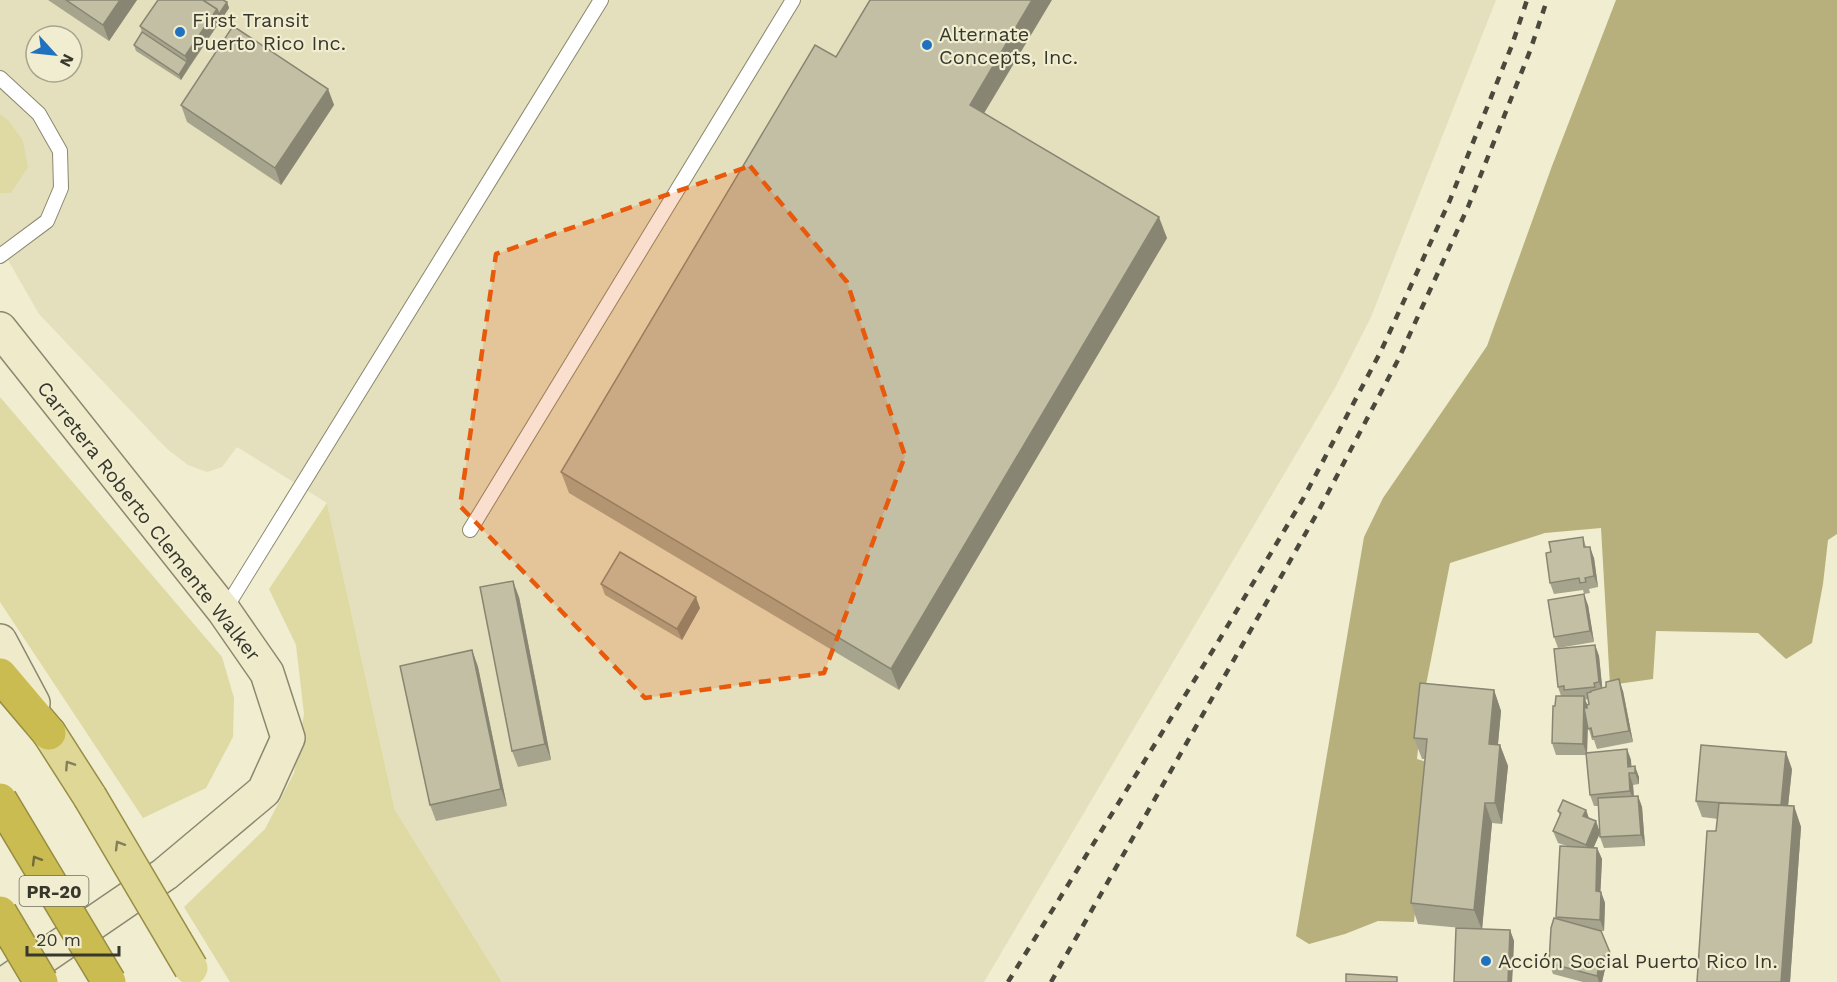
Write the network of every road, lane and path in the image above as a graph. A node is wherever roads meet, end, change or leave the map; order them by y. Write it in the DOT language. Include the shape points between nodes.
graph roads {
  1 [pos="602,0"];
  2 [pos="793,0"];
  3 [pos="0,78"];
  4 [pos="0,256"];
  5 [pos="0,329"];
  6 [pos="470,530"];
  7 [pos="224,611"];
  8 [pos="0,641"];
  9 [pos="0,675"];
  10 [pos="49,734"];
  11 [pos="0,800"];
  12 [pos="0,913"];
  13 [pos="195,975"];
  14 [pos="7,982"];
  15 [pos="41,982"];
  16 [pos="109,982"];
  1 -- 7 [label="lane"];
  2 -- 6 [label="lane"];
  3 -- 4 [label="lane" via="39,114 60,151 61,188 47,221"];
  5 -- 7 [label="main road, Carretera Roberto Clemente Walker"];
  7 -- 14 [label="main road, Carretera Roberto Clemente Walker" via="267,673 288,738 264,791 165,874"];
  8 -- 10 [label="main road"];
  9 -- 10 [label="highway"];
  13 -- 10 [label="main road, one-way, bridge"];
  16 -- 11 [label="highway, PR-20, one-way, bridge"];
  12 -- 15 [label="highway, PR-20, bridge"];
}
